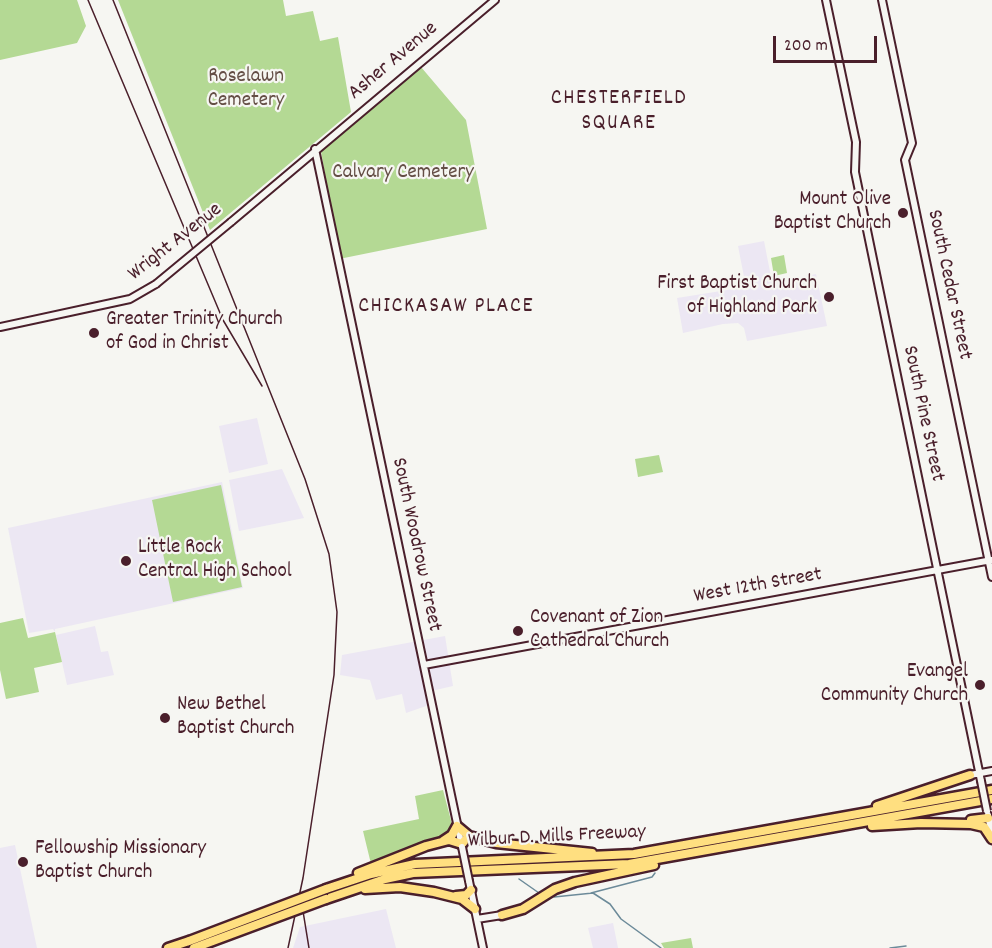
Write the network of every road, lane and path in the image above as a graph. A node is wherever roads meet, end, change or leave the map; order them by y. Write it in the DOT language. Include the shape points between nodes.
graph roads {
  1 [pos="495,0"];
  2 [pos="826,0"];
  3 [pos="882,0"];
  4 [pos="315,149"];
  5 [pos="0,327"];
  6 [pos="990,560"];
  7 [pos="939,570"];
  8 [pos="992,577"];
  9 [pos="424,665"];
  10 [pos="992,771"];
  11 [pos="975,774"];
  12 [pos="992,790"];
  13 [pos="992,799"];
  14 [pos="989,816"];
  15 [pos="955,822"];
  16 [pos="457,826"];
  17 [pos="785,827"];
  18 [pos="818,831"];
  19 [pos="992,837"];
  20 [pos="474,838"];
  21 [pos="443,841"];
  22 [pos="741,845"];
  23 [pos="462,846"];
  24 [pos="646,852"];
  25 [pos="470,886"];
  26 [pos="326,887"];
  27 [pos="338,894"];
  28 [pos="455,896"];
  29 [pos="475,909"];
  30 [pos="502,915"];
  31 [pos="477,919"];
  32 [pos="191,944"];
  33 [pos="168,948"];
  34 [pos="483,948"];
  1 -- 4 [label="main road, Asher Avenue"];
  2 -- 7 [label="main road, South Pine Street" via="856,142 856,179"];
  3 -- 6 [label="main road, South Cedar Street" via="912,142 904,160"];
  4 -- 5 [label="main road, Wright Avenue, bridge" via="156,284 130,299"];
  4 -- 9 [label="main road, South Woodrow Street"];
  6 -- 7 [label="main road, West 12th Street"];
  6 -- 8 [label="main road, South Cedar Street"];
  7 -- 9 [label="main road, West 12th Street"];
  7 -- 11 [label="main road, South Pine Street"];
  9 -- 16 [label="main road, South Woodrow Street"];
  10 -- 11 [label="main road"];
  11 -- 14 [label="main road, South Pine Street, bridge" via="981,782"];
  11 -- 17 [label="highway" via="908,798"];
  12 -- 17 [label="highway, Wilbur D. Mills Freeway"];
  13 -- 18 [label="highway, Wilbur D. Mills Freeway"];
  14 -- 15 [label="highway"];
  14 -- 19 [label="main road, South Pine Street"];
  15 -- 18 [label="highway"];
  15 -- 19 [label="highway" via="981,825"];
  16 -- 20 [label="highway"];
  16 -- 21 [label="highway"];
  16 -- 23 [label="main road, South Woodrow Street"];
  17 -- 24 [label="highway, Wilbur D. Mills Freeway"];
  18 -- 22 [label="highway, Wilbur D. Mills Freeway"];
  20 -- 23 [label="highway" via="466,839"];
  20 -- 24 [label="highway" via="540,849"];
  21 -- 23 [label="highway" via="454,840"];
  21 -- 26 [label="highway"];
  22 -- 27 [label="highway, Wilbur D. Mills Freeway" via="610,866 413,873"];
  22 -- 30 [label="highway" via="575,882 555,889 523,909"];
  23 -- 25 [label="main road, South Woodrow Street, bridge"];
  24 -- 26 [label="highway, Wilbur D. Mills Freeway" via="422,863"];
  25 -- 28 [label="highway" via="466,894"];
  25 -- 29 [label="main road, South Woodrow Street"];
  26 -- 32 [label="highway, Wilbur D. Mills Freeway, bridge"];
  27 -- 28 [label="highway" via="394,887"];
  27 -- 32 [label="highway, Wilbur D. Mills Freeway, bridge"];
  28 -- 29 [label="highway"];
  29 -- 31 [label="main road, South Woodrow Street"];
  30 -- 31 [label="main road"];
  31 -- 34 [label="main road, South Woodrow Street"];
  32 -- 33 [label="highway, Wilbur D. Mills Freeway"];
}
